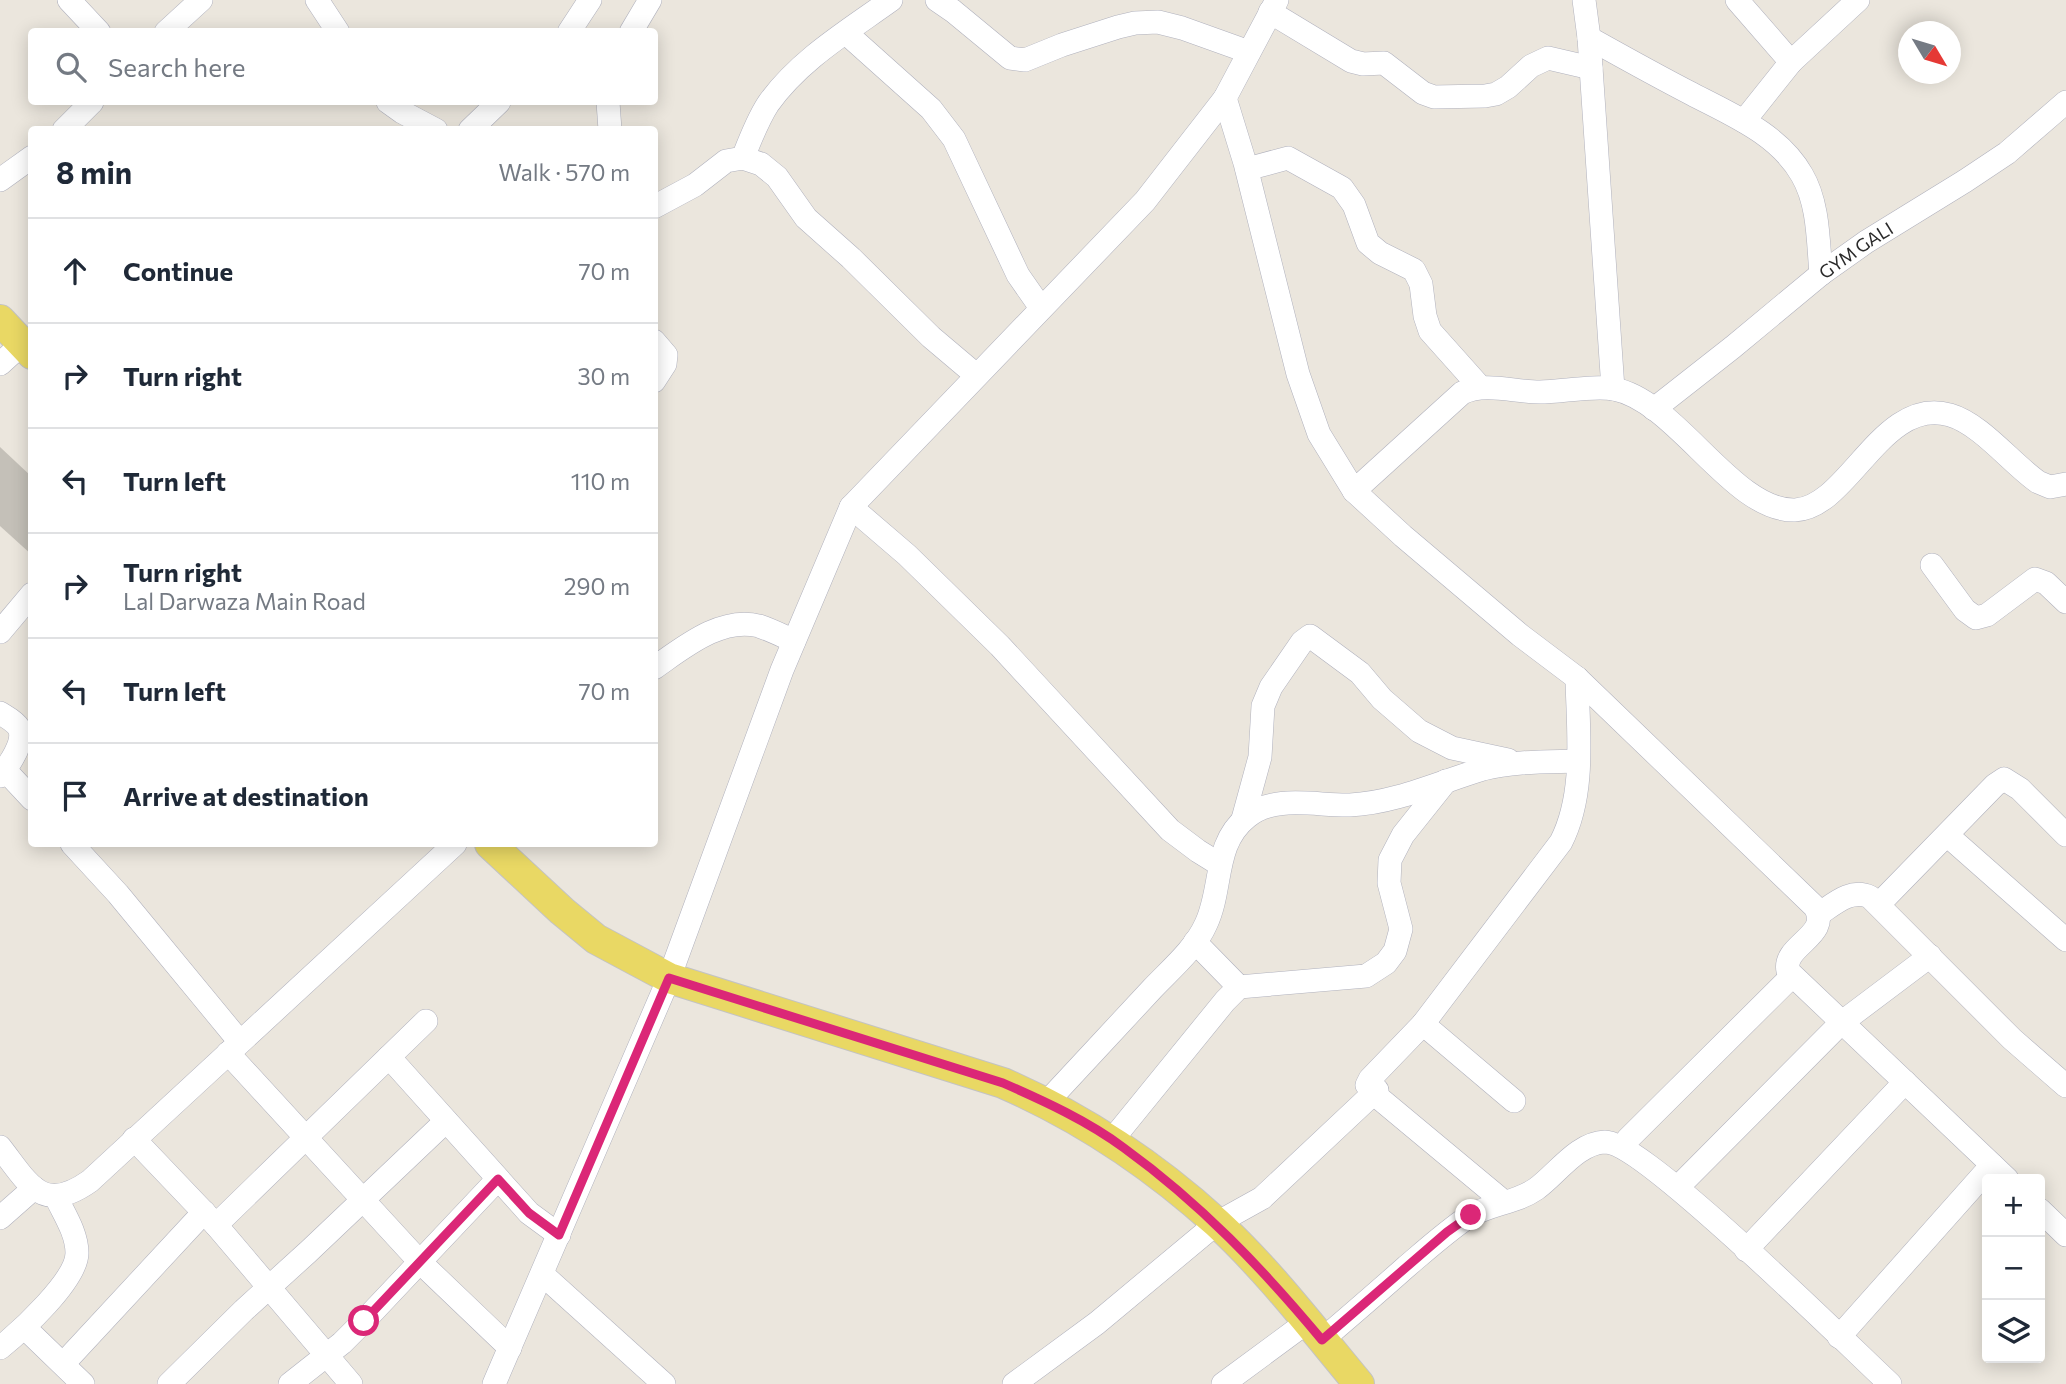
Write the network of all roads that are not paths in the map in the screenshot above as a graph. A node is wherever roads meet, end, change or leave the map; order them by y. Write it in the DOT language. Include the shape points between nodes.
graph roads {
  1 [pos="69,0"];
  2 [pos="201,0"];
  3 [pos="317,0"];
  4 [pos="590,0"];
  5 [pos="650,0"];
  6 [pos="891,0"];
  7 [pos="937,0"];
  8 [pos="1584,0"];
  9 [pos="1737,0"];
  10 [pos="1858,0"];
  11 [pos="1274,6"];
  12 [pos="95,28"];
  13 [pos="170,28"];
  14 [pos="335,28"];
  15 [pos="572,28"];
  16 [pos="633,28"];
  17 [pos="846,33"];
  18 [pos="1589,38"];
  19 [pos="1249,52"];
  20 [pos="1791,62"];
  21 [pos="1591,68"];
  22 [pos="1225,98"];
  23 [pos="2066,102"];
  24 [pos="89,105"];
  25 [pos="392,105"];
  26 [pos="496,105"];
  27 [pos="608,105"];
  28 [pos="1744,121"];
  29 [pos="68,126"];
  30 [pos="428,126"];
  31 [pos="474,126"];
  32 [pos="610,126"];
  33 [pos="743,158"];
  34 [pos="28,160"];
  35 [pos="1247,169"];
  36 [pos="0,180"];
  37 [pos="658,205"];
  38 [pos="1821,274"];
  39 [pos="1041,308"];
  40 [pos="0,320"];
  41 [pos="658,346"];
  42 [pos="27,349"];
  43 [pos="0,364"];
  44 [pos="658,375"];
  45 [pos="976,375"];
  46 [pos="1480,387"];
  47 [pos="1613,389"];
  48 [pos="1654,409"];
  49 [pos="2066,485"];
  50 [pos="1354,491"];
  51 [pos="851,508"];
  52 [pos="1932,565"];
  53 [pos="28,599"];
  54 [pos="2066,602"];
  55 [pos="0,632"];
  56 [pos="794,641"];
  57 [pos="659,656"];
  58 [pos="1577,678"];
  59 [pos="0,713"];
  60 [pos="1578,761"];
  61 [pos="1518,762"];
  62 [pos="3,773"];
  63 [pos="1446,781"];
  64 [pos="28,795"];
  65 [pos="1243,819"];
  66 [pos="1947,835"];
  67 [pos="2066,835"];
  68 [pos="75,847"];
  69 [pos="452,847"];
  70 [pos="493,847"];
  71 [pos="1219,864"];
  72 [pos="1879,904"];
  73 [pos="1819,914"];
  74 [pos="2066,940"];
  75 [pos="1195,942"];
  76 [pos="1930,956"];
  77 [pos="1792,976"];
  78 [pos="669,978"];
  79 [pos="1239,988"];
  80 [pos="426,1021"];
  81 [pos="1841,1023"];
  82 [pos="1423,1024"];
  83 [pos="234,1048"];
  84 [pos="389,1057"];
  85 [pos="1905,1083"];
  86 [pos="2066,1086"];
  87 [pos="1375,1092"];
  88 [pos="1514,1101"];
  89 [pos="1047,1102"];
  90 [pos="446,1121"];
  91 [pos="305,1138"];
  92 [pos="134,1139"];
  93 [pos="1628,1139"];
  94 [pos="1112,1140"];
  95 [pos="0,1147"];
  96 [pos="1999,1172"];
  97 [pos="498,1179"];
  98 [pos="1678,1187"];
  99 [pos="34,1188"];
  100 [pos="56,1197"];
  101 [pos="363,1200"];
  102 [pos="1504,1202"];
  103 [pos="2045,1215"];
  104 [pos="0,1218"];
  105 [pos="210,1219"];
  106 [pos="1217,1223"];
  107 [pos="559,1235"];
  108 [pos="2066,1235"];
  109 [pos="1746,1250"];
  110 [pos="419,1262"];
  111 [pos="542,1275"];
  112 [pos="268,1288"];
  113 [pos="25,1328"];
  114 [pos="1315,1331"];
  115 [pos="1839,1337"];
  116 [pos="0,1348"];
  117 [pos="510,1348"];
  118 [pos="325,1356"];
  119 [pos="64,1364"];
  120 [pos="83,1384"];
  121 [pos="169,1384"];
  122 [pos="290,1384"];
  123 [pos="351,1384"];
  124 [pos="494,1384"];
  125 [pos="664,1384"];
  126 [pos="1014,1384"];
  127 [pos="1223,1384"];
  128 [pos="1359,1384"];
  129 [pos="1890,1384"];
  1 -- 12 [label="street"];
  2 -- 13 [label="street"];
  3 -- 14 [label="street"];
  4 -- 15 [label="street"];
  5 -- 16 [label="street"];
  6 -- 17 [label="street"];
  7 -- 19 [label="street" via="1018,60 1135,23 1158,22"];
  8 -- 18 [label="street"];
  9 -- 20 [label="street"];
  10 -- 20 [label="street"];
  11 -- 19 [label="street"];
  11 -- 21 [label="street" via="1351,61 1384,63 1428,96 1496,94 1548,58"];
  17 -- 33 [label="street" via="786,81 757,122"];
  17 -- 39 [label="street" via="931,109 954,138 1018,275"];
  18 -- 21 [label="street"];
  18 -- 28 [label="street"];
  19 -- 22 [label="street"];
  20 -- 28 [label="street"];
  21 -- 47 [label="street"];
  22 -- 35 [label="street"];
  22 -- 39 [label="street" via="1146,201"];
  23 -- 38 [label="street, GYM GALI" via="2007,153"];
  24 -- 29 [label="street"];
  25 -- 30 [label="street"];
  26 -- 31 [label="street"];
  27 -- 32 [label="street"];
  28 -- 38 [label="street" via="1769,138 1802,174 1815,212"];
  33 -- 37 [label="street" via="726,161"];
  33 -- 45 [label="street" via="761,164 777,177 806,218"];
  34 -- 36 [label="street"];
  35 -- 46 [label="street" via="1288,158 1342,188 1354,205 1368,243 1418,276 1430,331"];
  35 -- 50 [label="street" via="1298,374 1319,434"];
  38 -- 48 [label="street, GYM GALI"];
  39 -- 45 [label="street"];
  40 -- 42 [label="main road"];
  41 -- 44 [label="street" via="666,355"];
  42 -- 43 [label="street"];
  45 -- 51 [label="street"];
  46 -- 47 [label="street" via="1542,392"];
  46 -- 50 [label="street" via="1462,393"];
  47 -- 48 [label="street"];
  48 -- 49 [label="street" via="1746,491 1782,509 1798,510 1826,497 1883,438 1914,415 1933,412 1968,424 2038,482 2050,487"];
  50 -- 58 [label="street" via="1403,537"];
  51 -- 56 [label="street"];
  51 -- 71 [label="street" via="907,555 1000,646 1170,830"];
  52 -- 54 [label="street" via="1976,618 1987,615 2035,579 2043,580"];
  53 -- 55 [label="street"];
  56 -- 57 [label="street" via="757,625 731,626"];
  56 -- 78 [label="street"];
  58 -- 60 [label="street"];
  58 -- 73 [label="street"];
  59 -- 62 [label="street" via="18,726 21,735"];
  60 -- 61 [label="street"];
  60 -- 82 [label="street" via="1573,813 1561,842"];
  61 -- 63 [label="street"];
  61 -- 65 [label="street" via="1452,748 1427,736 1402,718 1360,673 1310,636 1271,687 1263,706 1260,757"];
  62 -- 64 [label="street"];
  63 -- 65 [label="street" via="1352,805 1268,805"];
  63 -- 79 [label="street" via="1403,835 1390,860 1389,883 1401,929 1386,963 1366,976"];
  65 -- 71 [label="street"];
  66 -- 67 [label="street" via="2004,779"];
  66 -- 72 [label="street"];
  66 -- 74 [label="street"];
  68 -- 83 [label="street" via="118,894"];
  69 -- 83 [label="street"];
  70 -- 78 [label="main road" via="596,939"];
  71 -- 75 [label="street" via="1209,918"];
  72 -- 73 [label="street" via="1856,893"];
  72 -- 76 [label="street"];
  73 -- 77 [label="street" via="1816,928 1786,965"];
  75 -- 79 [label="street"];
  75 -- 89 [label="street"];
  76 -- 81 [label="street"];
  76 -- 86 [label="street"];
  77 -- 81 [label="street"];
  77 -- 93 [label="street"];
  78 -- 89 [label="main road" via="1003,1083"];
  78 -- 107 [label="street"];
  79 -- 94 [label="street"];
  80 -- 84 [label="street"];
  81 -- 85 [label="street"];
  81 -- 98 [label="street"];
  82 -- 87 [label="street" via="1370,1079 1367,1088"];
  82 -- 88 [label="street"];
  83 -- 91 [label="street"];
  83 -- 92 [label="street"];
  84 -- 90 [label="street"];
  84 -- 91 [label="street"];
  85 -- 96 [label="street"];
  85 -- 109 [label="street"];
  87 -- 102 [label="street"];
  87 -- 106 [label="street" via="1262,1198"];
  89 -- 94 [label="main road"];
  90 -- 97 [label="street"];
  90 -- 101 [label="street"];
  91 -- 101 [label="street"];
  91 -- 105 [label="street"];
  92 -- 100 [label="street" via="90,1181"];
  92 -- 105 [label="street"];
  94 -- 106 [label="main road"];
  95 -- 99 [label="street"];
  96 -- 115 [label="street"];
  97 -- 107 [label="street" via="529,1213"];
  97 -- 110 [label="street"];
  98 -- 102 [label="street" via="1632,1152 1607,1142 1577,1153 1529,1194"];
  98 -- 109 [label="street"];
  99 -- 100 [label="street"];
  99 -- 104 [label="street"];
  100 -- 113 [label="street" via="75,1237 77,1255 73,1268"];
  101 -- 110 [label="street"];
  101 -- 112 [label="street"];
  102 -- 114 [label="street" via="1471,1215"];
  103 -- 108 [label="street"];
  105 -- 112 [label="street"];
  105 -- 119 [label="street"];
  106 -- 114 [label="main road"];
  106 -- 126 [label="street" via="1097,1323"];
  107 -- 111 [label="street"];
  109 -- 115 [label="street"];
  110 -- 117 [label="street"];
  110 -- 118 [label="street"];
  111 -- 117 [label="street"];
  111 -- 125 [label="street"];
  112 -- 118 [label="street"];
  112 -- 121 [label="street"];
  113 -- 116 [label="street"];
  113 -- 119 [label="street"];
  114 -- 127 [label="street"];
  114 -- 128 [label="main road"];
  115 -- 129 [label="street"];
  117 -- 124 [label="street"];
  118 -- 122 [label="street"];
  118 -- 123 [label="street"];
  119 -- 120 [label="street"];
}
